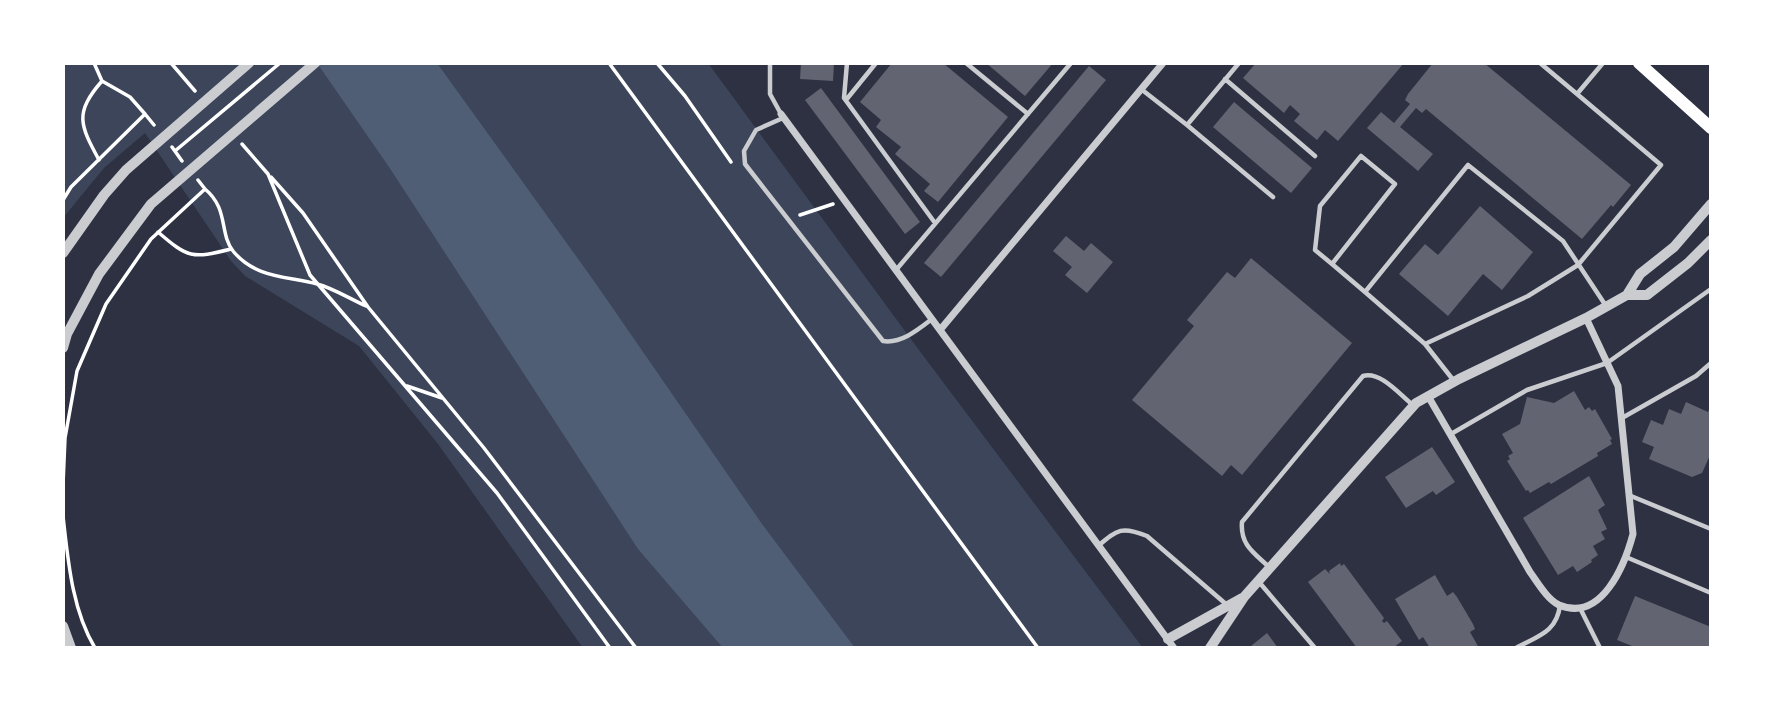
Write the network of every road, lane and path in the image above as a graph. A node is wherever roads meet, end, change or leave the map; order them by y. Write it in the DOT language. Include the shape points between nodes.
graph roads {
  1 [pos="94,63"];
  2 [pos="249,63"];
  3 [pos="280,63"];
  4 [pos="315,63"];
  5 [pos="609,63"];
  6 [pos="770,63"];
  7 [pos="847,63"];
  8 [pos="876,63"];
  9 [pos="966,63"];
  10 [pos="1071,63"];
  11 [pos="1151,63"];
  12 [pos="1238,63"];
  13 [pos="1540,63"];
  14 [pos="1603,63"];
  15 [pos="1639,63"];
  16 [pos="1160,66"];
  17 [pos="1225,79"];
  18 [pos="102,81"];
  19 [pos="1141,89"];
  20 [pos="1577,94"];
  21 [pos="846,100"];
  22 [pos="145,114"];
  23 [pos="1028,114"];
  24 [pos="782,116"];
  25 [pos="1187,125"];
  26 [pos="1711,128"];
  27 [pos="234,135"];
  28 [pos="174,151"];
  29 [pos="1315,156"];
  30 [pos="99,160"];
  31 [pos="268,174"];
  32 [pos="205,189"];
  33 [pos="1273,197"];
  34 [pos="1711,204"];
  35 [pos="935,223"];
  36 [pos="158,232"];
  37 [pos="1711,240"];
  38 [pos="231,249"];
  39 [pos="63,253"];
  40 [pos="1332,264"];
  41 [pos="1578,265"];
  42 [pos="896,270"];
  43 [pos="318,284"];
  44 [pos="1711,289"];
  45 [pos="1365,292"];
  46 [pos="1627,295"];
  47 [pos="368,307"];
  48 [pos="1606,307"];
  49 [pos="1586,318"];
  50 [pos="933,319"];
  51 [pos="940,330"];
  52 [pos="1425,344"];
  53 [pos="63,348"];
  54 [pos="1607,363"];
  55 [pos="1711,363"];
  56 [pos="1454,381"];
  57 [pos="405,386"];
  58 [pos="1428,396"];
  59 [pos="443,398"];
  60 [pos="1413,406"];
  61 [pos="1622,418"];
  62 [pos="1450,434"];
  63 [pos="1631,496"];
  64 [pos="63,516"];
  65 [pos="1711,529"];
  66 [pos="1098,546"];
  67 [pos="1626,557"];
  68 [pos="1270,568"];
  69 [pos="1258,581"];
  70 [pos="1711,593"];
  71 [pos="1244,597"];
  72 [pos="1228,606"];
  73 [pos="1560,606"];
  74 [pos="1580,607"];
  75 [pos="63,626"];
  76 [pos="1171,644"];
  77 [pos="71,648"];
  78 [pos="95,648"];
  79 [pos="610,648"];
  80 [pos="636,648"];
  81 [pos="1038,648"];
  82 [pos="1210,648"];
  83 [pos="1315,648"];
  84 [pos="1516,648"];
  85 [pos="1600,648"];
  1 -- 18 [label="path"];
  2 -- 39 [label="street" via="127,170"];
  3 -- 28 [label="path"];
  4 -- 53 [label="street" via="151,204 99,274"];
  5 -- 81 [label="path"];
  6 -- 24 [label="lane" via="770,94"];
  7 -- 21 [label="lane"];
  8 -- 21 [label="lane"];
  9 -- 23 [label="lane"];
  10 -- 23 [label="lane"];
  11 -- 16 [label="lane"];
  12 -- 17 [label="lane"];
  13 -- 20 [label="lane"];
  14 -- 20 [label="lane"];
  15 -- 26 [label="main road"];
  16 -- 19 [label="street"];
  17 -- 25 [label="lane"];
  17 -- 29 [label="lane"];
  18 -- 22 [label="path" via="130,97"];
  18 -- 30 [label="path" via="89,96 82,118 83,130"];
  19 -- 25 [label="lane"];
  19 -- 51 [label="street"];
  20 -- 41 [label="lane" via="1661,165"];
  21 -- 35 [label="lane"];
  23 -- 35 [label="lane"];
  24 -- 42 [label="street"];
  24 -- 50 [label="lane" via="756,130 744,151 751,173 883,341 897,341"];
  25 -- 33 [label="lane"];
  27 -- 31 [label="path"];
  31 -- 43 [label="path" via="310,275"];
  31 -- 47 [label="path" via="303,213"];
  32 -- 38 [label="path" via="216,199"];
  34 -- 46 [label="street" via="1674,247 1640,274"];
  35 -- 42 [label="lane"];
  36 -- 38 [label="path" via="182,253 207,255"];
  37 -- 46 [label="street" via="1647,295"];
  38 -- 43 [label="path" via="247,265 281,279"];
  40 -- 40 [label="lane" via="1395,184 1361,156 1320,206 1315,250"];
  40 -- 45 [label="lane"];
  41 -- 45 [label="lane" via="1563,241 1468,165"];
  41 -- 48 [label="lane"];
  41 -- 52 [label="lane" via="1528,296"];
  42 -- 50 [label="street"];
  43 -- 47 [label="path"];
  43 -- 57 [label="path"];
  44 -- 54 [label="lane"];
  45 -- 52 [label="lane"];
  46 -- 48 [label="street"];
  47 -- 59 [label="path"];
  48 -- 49 [label="street"];
  49 -- 54 [label="street"];
  49 -- 56 [label="street"];
  50 -- 51 [label="street"];
  51 -- 66 [label="street"];
  52 -- 56 [label="lane"];
  54 -- 61 [label="street" via="1618,386"];
  54 -- 62 [label="lane" via="1527,390"];
  55 -- 61 [label="lane"];
  56 -- 58 [label="street"];
  57 -- 59 [label="path"];
  57 -- 79 [label="path" via="497,493"];
  58 -- 60 [label="street"];
  58 -- 62 [label="street"];
  59 -- 80 [label="path"];
  60 -- 68 [label="street"];
  60 -- 68 [label="lane" via="1380,378 1363,376 1242,522 1241,535"];
  61 -- 63 [label="street"];
  62 -- 73 [label="street" via="1530,572"];
  63 -- 65 [label="lane"];
  63 -- 67 [label="street" via="1633,534"];
  64 -- 78 [label="path" via="70,574"];
  66 -- 72 [label="lane" via="1116,531 1147,536"];
  66 -- 76 [label="street"];
  67 -- 70 [label="lane"];
  67 -- 74 [label="street" via="1601,597"];
  68 -- 69 [label="street"];
  69 -- 71 [label="street"];
  69 -- 83 [label="lane"];
  71 -- 72 [label="street"];
  71 -- 82 [label="street"];
  72 -- 76 [label="street"];
  73 -- 74 [label="street"];
  73 -- 84 [label="lane" via="1559,619 1548,631"];
  74 -- 85 [label="lane"];
  75 -- 77 [label="street"];
}
